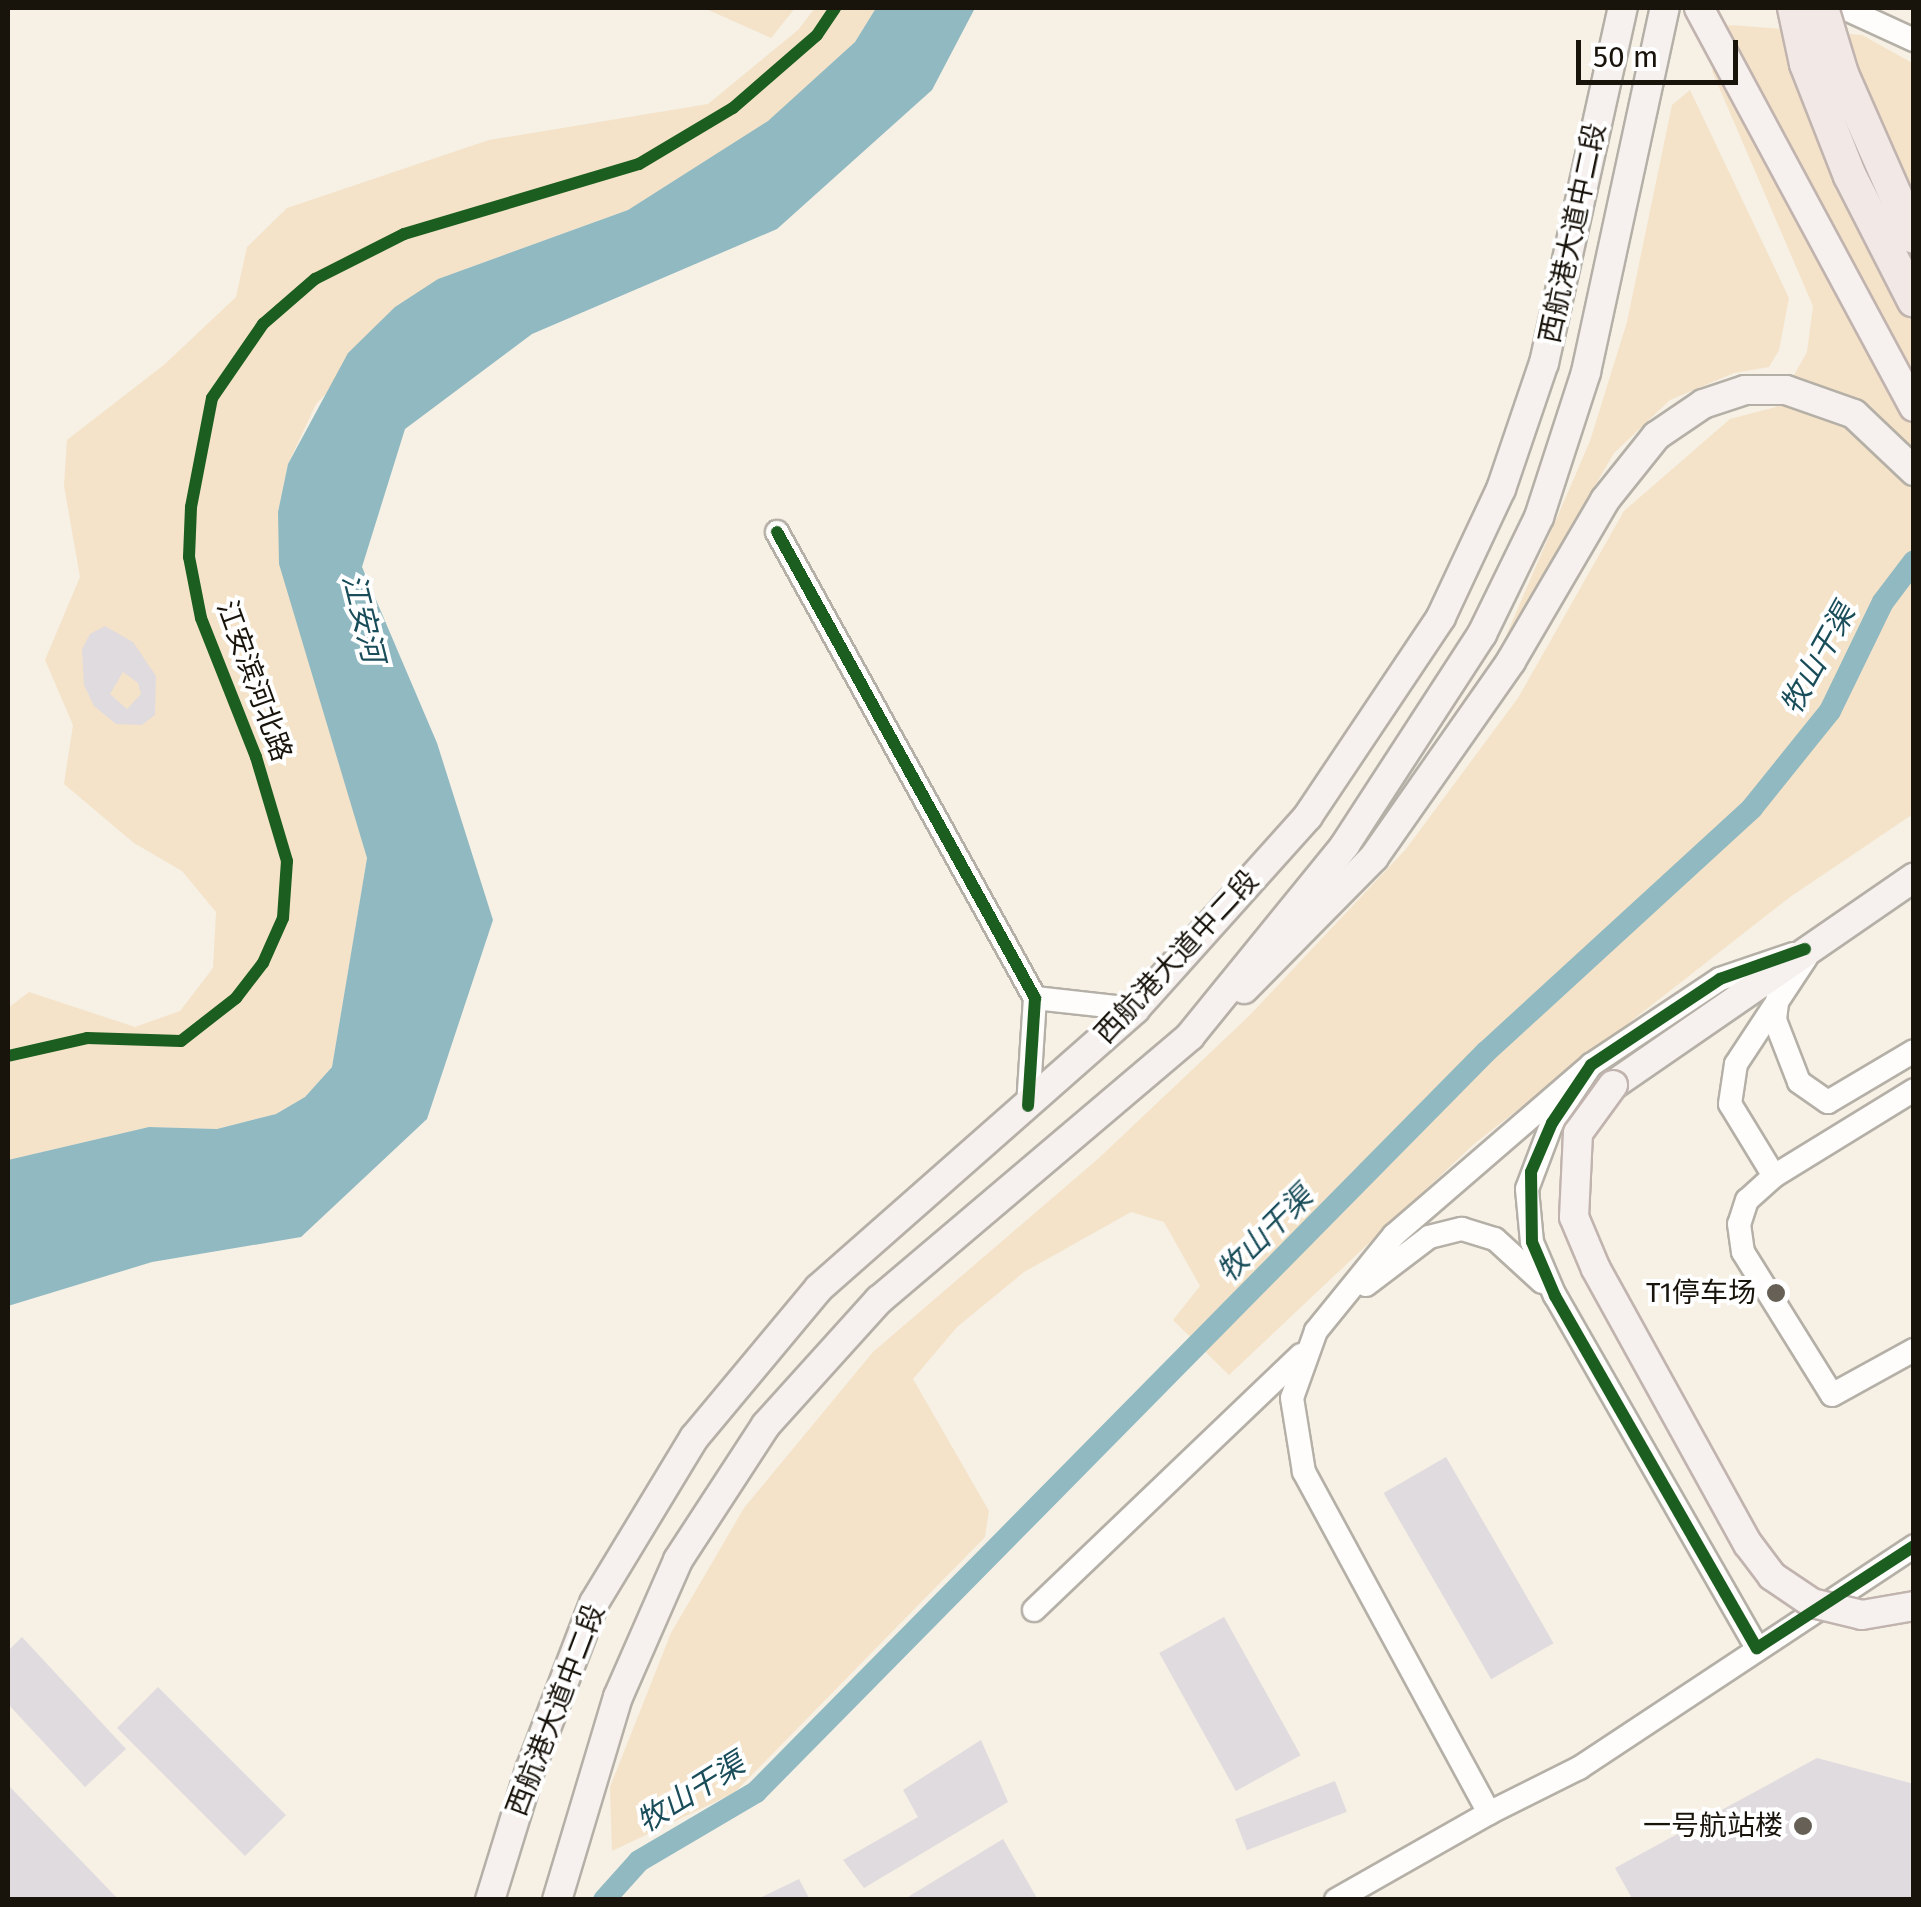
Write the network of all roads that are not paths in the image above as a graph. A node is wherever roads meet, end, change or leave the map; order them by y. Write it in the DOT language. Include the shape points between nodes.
graph roads {
  1 [pos="1623,8"];
  2 [pos="1665,8"];
  3 [pos="1699,8"];
  4 [pos="1794,8"];
  5 [pos="1822,8"];
  6 [pos="1844,8"];
  7 [pos="1914,40"];
  8 [pos="1914,237"];
  9 [pos="1914,301"];
  10 [pos="1914,406"];
  11 [pos="1914,470"];
  12 [pos="777,532"];
  13 [pos="1914,858"];
  14 [pos="1914,877"];
  15 [pos="1822,938"];
  16 [pos="1779,992"];
  17 [pos="1035,998"];
  18 [pos="1135,1009"];
  19 [pos="1190,1036"];
  20 [pos="1914,1051"];
  21 [pos="1591,1065"];
  22 [pos="1914,1090"];
  23 [pos="1028,1106"];
  24 [pos="1774,1176"];
  25 [pos="1555,1296"];
  26 [pos="1339,1305"];
  27 [pos="1914,1334"];
  28 [pos="1914,1350"];
  29 [pos="1304,1352"];
  30 [pos="1828,1389"];
  31 [pos="1914,1546"];
  32 [pos="1914,1606"];
  33 [pos="1034,1610"];
  34 [pos="1758,1648"];
  35 [pos="1489,1813"];
  36 [pos="490,1900"];
  37 [pos="557,1900"];
  38 [pos="1336,1900"];
  1 -- 18 [label="main road, 西航港大道中二段" via="1544,364 1501,489 1441,618 1308,816"];
  2 -- 19 [label="main road, 西航港大道中二段" via="1586,372 1538,517 1482,634 1345,845"];
  3 -- 10 [label="main road, bridge"];
  4 -- 9 [label="highway, bridge" via="1806,64 1850,176"];
  5 -- 8 [label="highway, bridge" via="1842,74"];
  6 -- 7 [label="street"];
  11 -- 19 [label="main road" via="1838,405 1786,390 1745,390 1703,404 1656,436 1604,500 1512,661 1374,857 1277,961"];
  12 -- 17 [label="street"];
  13 -- 15 [label="main road"];
  14 -- 15 [label="main road"];
  15 -- 16 [label="street"];
  15 -- 21 [label="street" via="1720,979"];
  15 -- 32 [label="main road, bridge" via="1613,1085 1578,1133 1574,1217 1596,1269 1772,1576 1812,1603 1862,1615"];
  16 -- 20 [label="street" via="1774,1020 1799,1082 1828,1102"];
  16 -- 24 [label="street" via="1736,1064 1730,1104"];
  17 -- 18 [label="street"];
  17 -- 23 [label="street"];
  18 -- 23 [label="main road, 西航港大道中二段"];
  19 -- 37 [label="main road, 西航港大道中二段" via="879,1300 766,1425 670,1577 618,1697"];
  21 -- 25 [label="street" via="1552,1123 1527,1189 1532,1242"];
  21 -- 26 [label="street" via="1394,1236"];
  22 -- 24 [label="street"];
  23 -- 36 [label="main road, 西航港大道中二段" via="819,1288 694,1438 594,1603"];
  24 -- 30 [label="street" via="1747,1200 1738,1224 1743,1252"];
  25 -- 26 [label="street" via="1495,1239 1453,1230 1429,1236"];
  25 -- 34 [label="street"];
  26 -- 29 [label="street"];
  27 -- 30 [label="street"];
  28 -- 30 [label="street"];
  29 -- 33 [label="street"];
  29 -- 35 [label="street" via="1292,1398 1304,1472"];
  31 -- 34 [label="street"];
  34 -- 35 [label="street" via="1579,1768"];
  35 -- 38 [label="street"];
}
